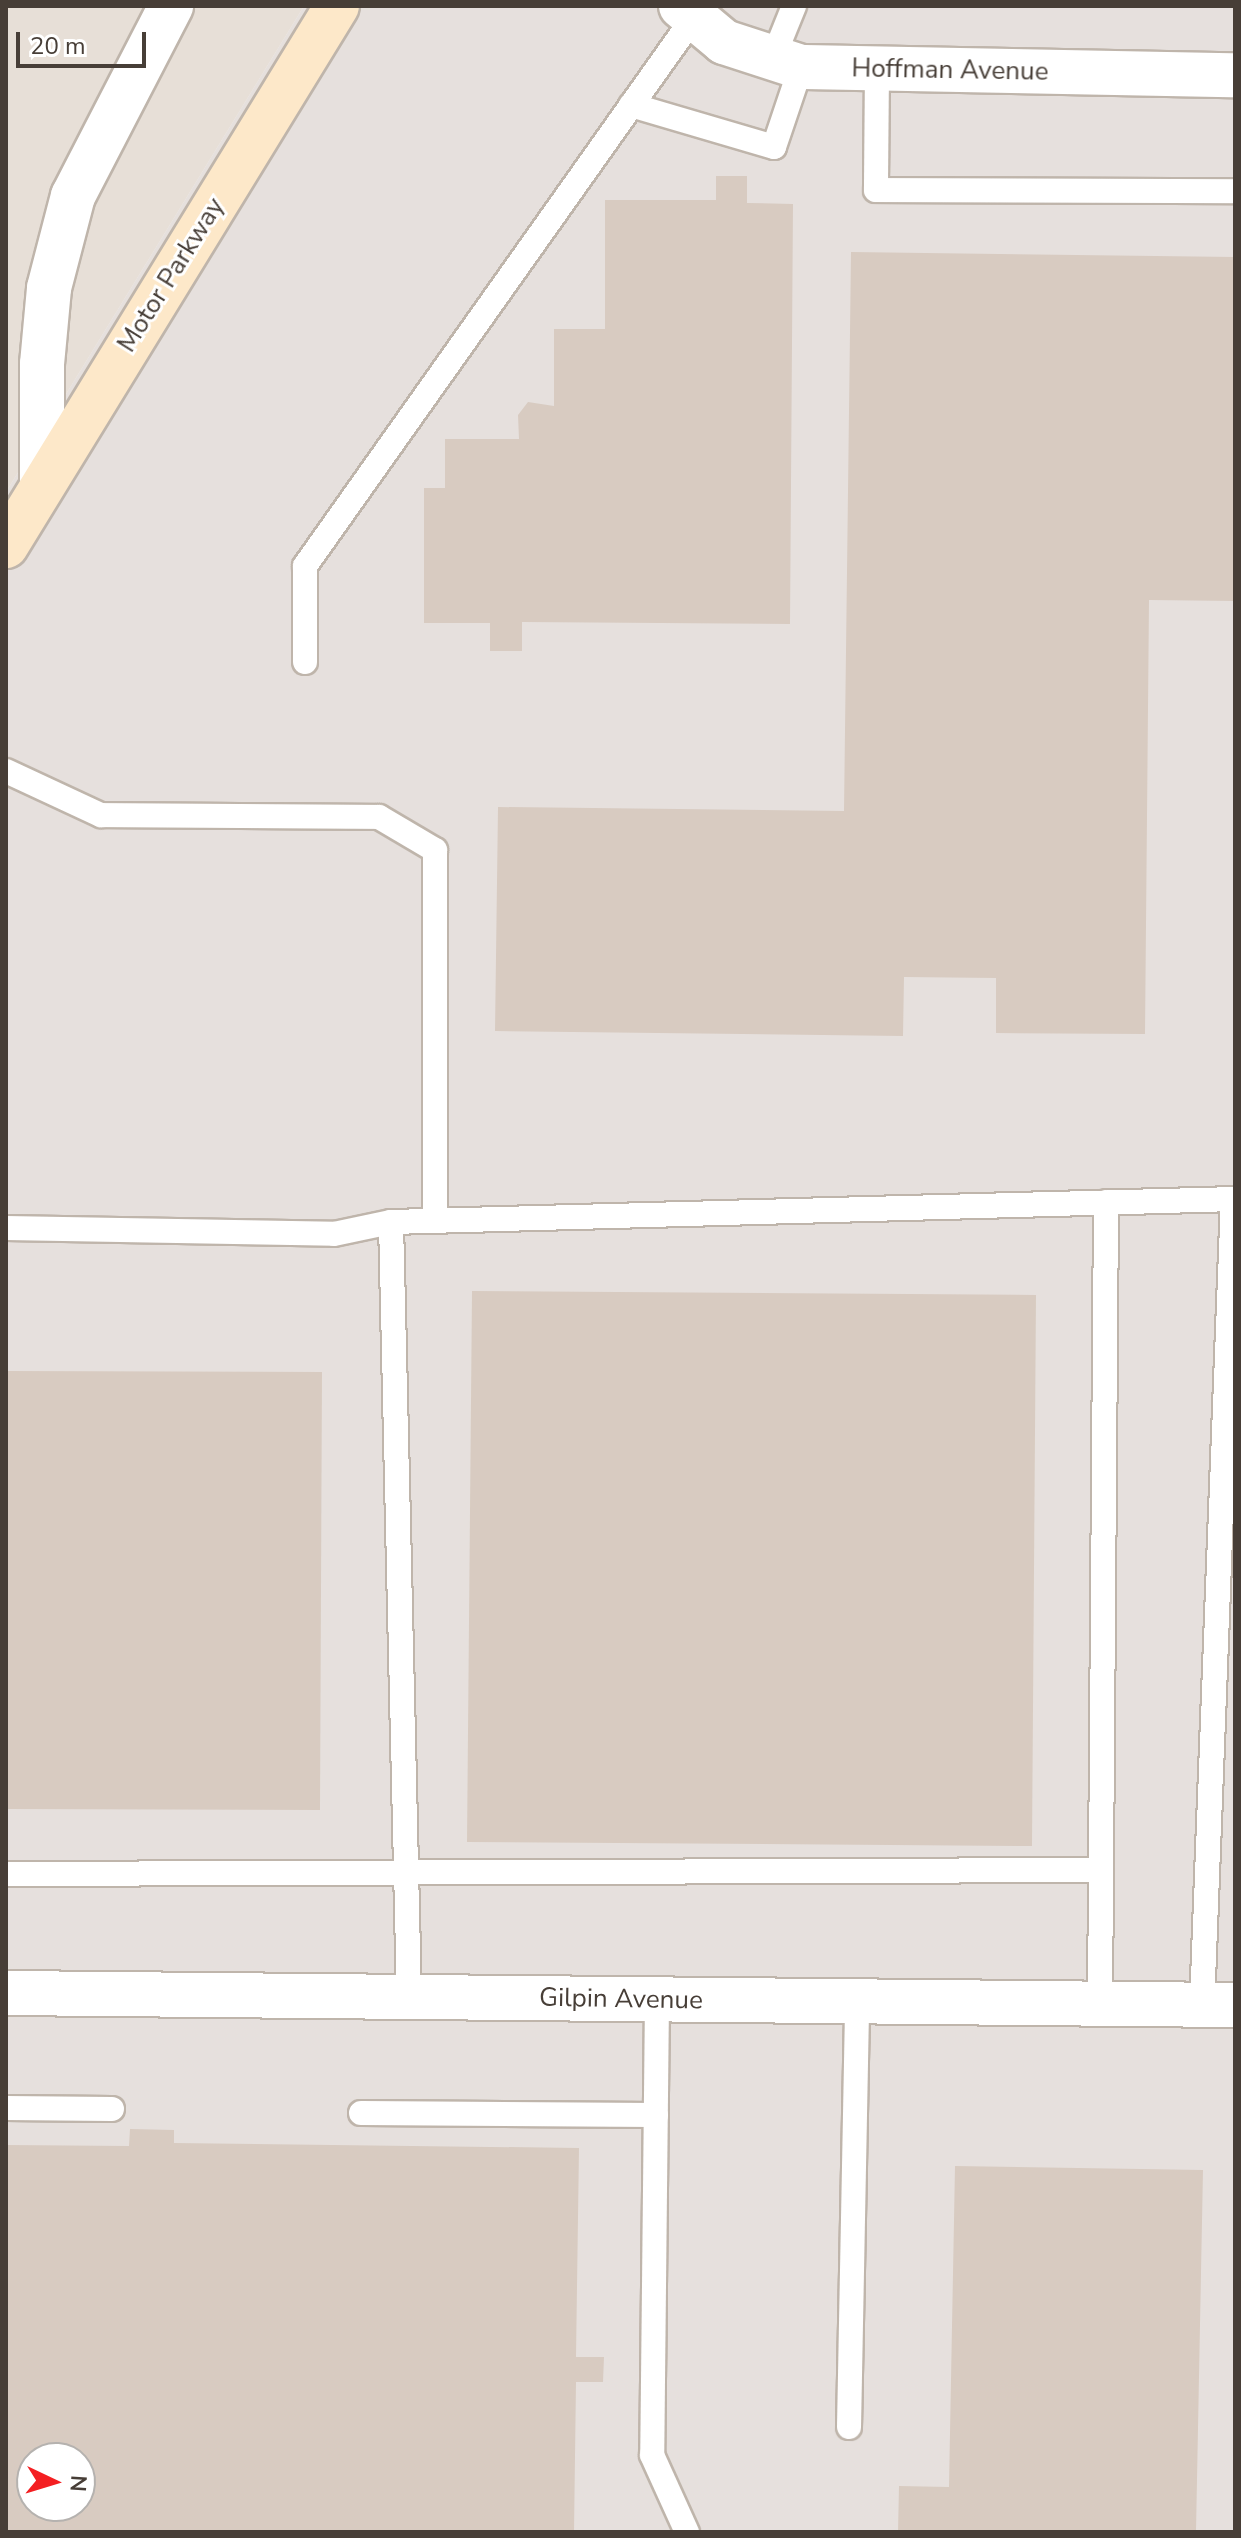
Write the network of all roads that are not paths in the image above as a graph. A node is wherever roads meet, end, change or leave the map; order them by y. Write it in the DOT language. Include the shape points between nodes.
graph roads {
  1 [pos="171,6"];
  2 [pos="337,6"];
  3 [pos="794,6"];
  4 [pos="688,12"];
  5 [pos="787,63"];
  6 [pos="877,69"];
  7 [pos="1235,75"];
  8 [pos="631,105"];
  9 [pos="1235,191"];
  10 [pos="42,482"];
  11 [pos="6,546"];
  12 [pos="305,662"];
  13 [pos="6,771"];
  14 [pos="1106,1202"];
  15 [pos="435,1221"];
  16 [pos="391,1222"];
  17 [pos="6,1228"];
  18 [pos="409,1870"];
  19 [pos="1099,1870"];
  20 [pos="6,1874"];
  21 [pos="6,1993"];
  22 [pos="409,1997"];
  23 [pos="657,1999"];
  24 [pos="857,2001"];
  25 [pos="1100,2004"];
  26 [pos="1219,2005"];
  27 [pos="6,2108"];
  28 [pos="112,2109"];
  29 [pos="361,2113"];
  30 [pos="656,2115"];
  31 [pos="849,2427"];
  32 [pos="687,2532"];
  1 -- 10 [label="street" via="73,196 46,318"];
  2 -- 10 [label="main road, Motor Parkway"];
  3 -- 5 [label="lane"];
  4 -- 5 [label="street, Hoffman Avenue" via="724,42"];
  4 -- 8 [label="lane"];
  5 -- 6 [label="street, Hoffman Avenue"];
  5 -- 8 [label="lane" via="774,147"];
  6 -- 7 [label="street, Hoffman Avenue"];
  6 -- 9 [label="lane" via="876,190"];
  8 -- 12 [label="lane" via="305,566"];
  10 -- 11 [label="main road, Motor Parkway"];
  13 -- 15 [label="lane" via="101,815 379,817 435,850"];
  14 -- 15 [label="lane"];
  14 -- 19 [label="lane"];
  14 -- 26 [label="lane" via="1233,1199"];
  15 -- 16 [label="lane"];
  16 -- 17 [label="lane" via="334,1234"];
  16 -- 18 [label="lane"];
  18 -- 19 [label="lane"];
  18 -- 20 [label="lane"];
  18 -- 22 [label="lane"];
  19 -- 25 [label="lane"];
  21 -- 22 [label="street, Gilpin Avenue"];
  22 -- 23 [label="street, Gilpin Avenue"];
  23 -- 24 [label="street, Gilpin Avenue"];
  23 -- 30 [label="lane"];
  24 -- 25 [label="street, Gilpin Avenue"];
  24 -- 31 [label="lane"];
  25 -- 26 [label="street, Gilpin Avenue"];
  27 -- 28 [label="lane"];
  29 -- 30 [label="lane"];
  30 -- 32 [label="lane" via="652,2455"];
}
